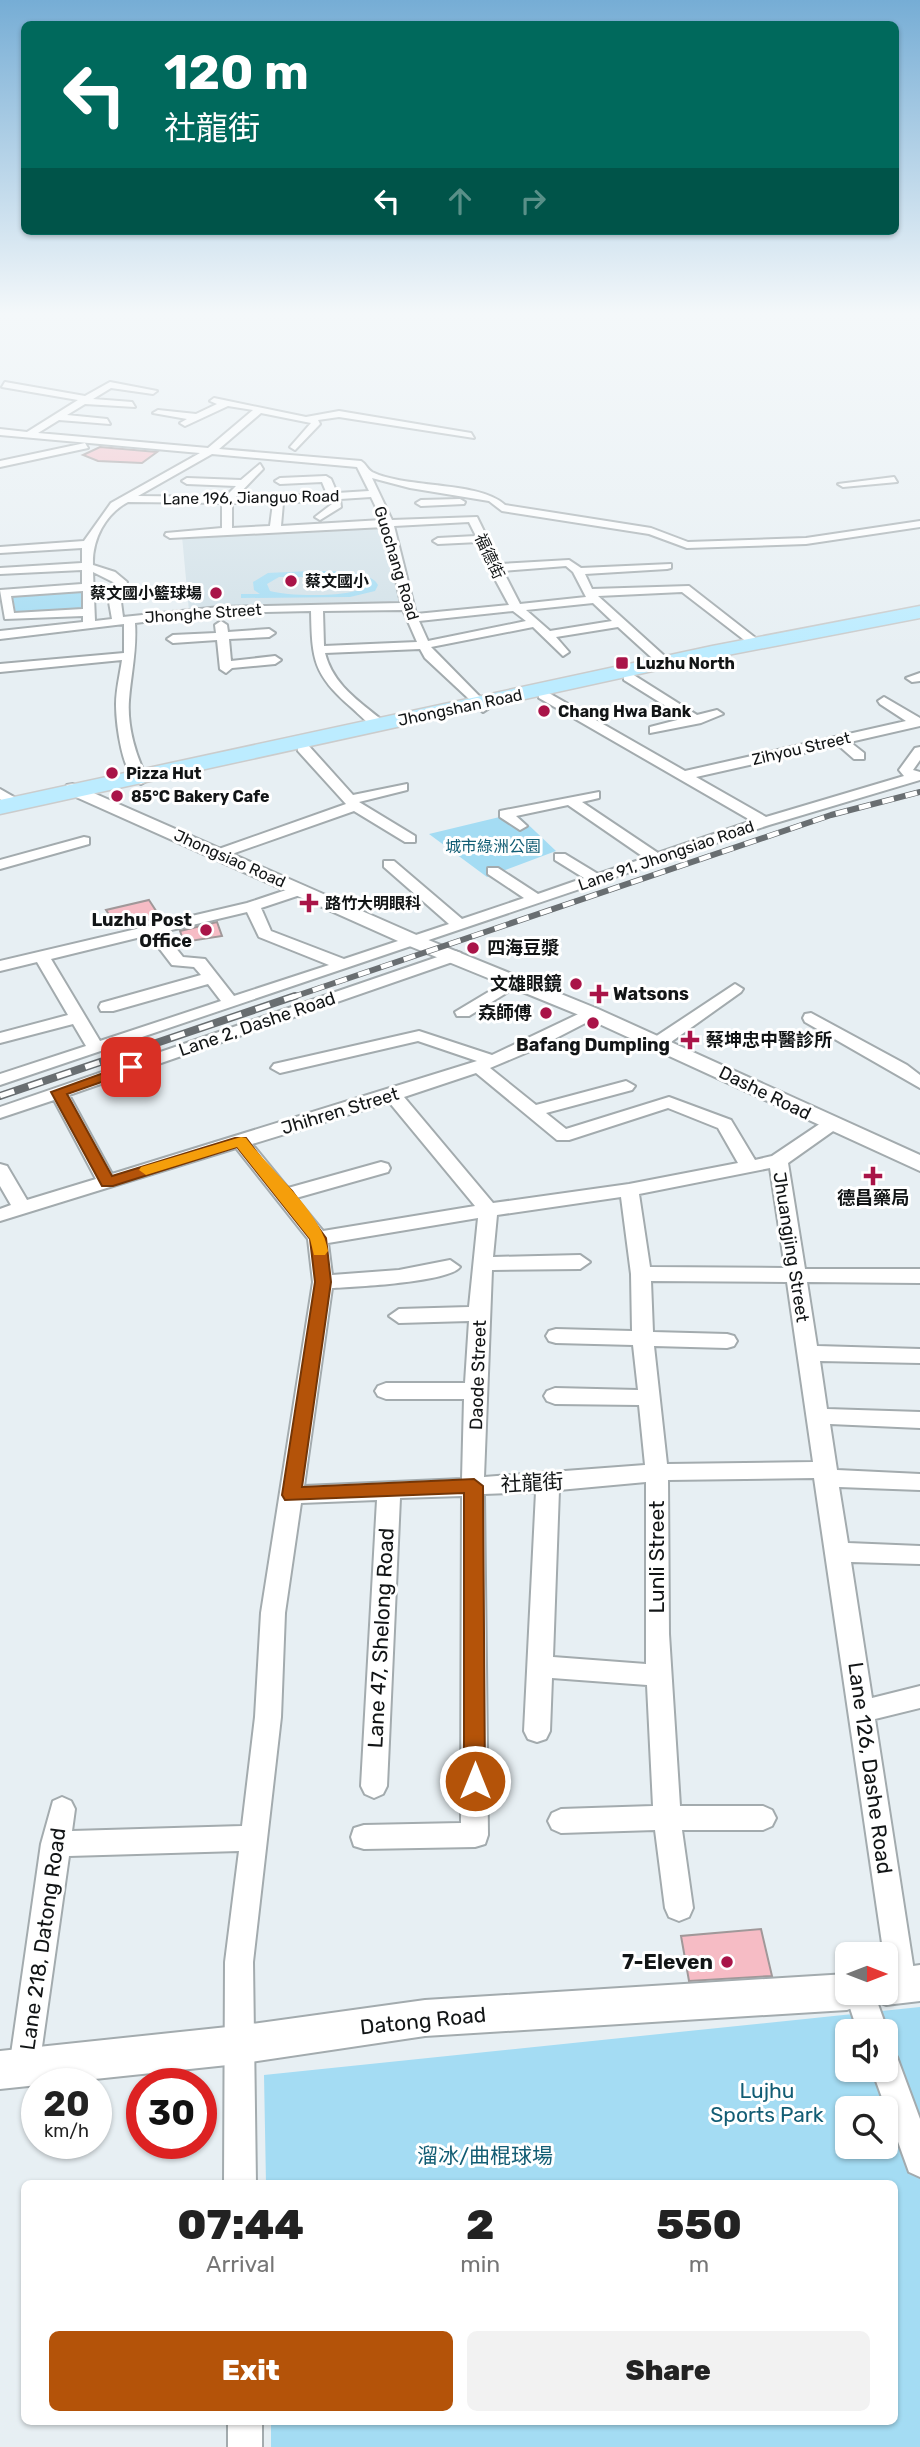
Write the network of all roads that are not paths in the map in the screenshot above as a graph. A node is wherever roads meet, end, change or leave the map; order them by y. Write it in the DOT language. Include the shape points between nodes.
graph roads {
  1 [pos="43,425"];
  2 [pos="240,425"];
  3 [pos="314,425"];
  4 [pos="406,425"];
  5 [pos="0,432"];
  6 [pos="28,435"];
  7 [pos="471,436"];
  8 [pos="103,442"];
  9 [pos="295,447"];
  10 [pos="210,451"];
  11 [pos="0,464"];
  12 [pos="260,467"];
  13 [pos="365,473"];
  14 [pos="894,480"];
  15 [pos="187,481"];
  16 [pos="280,481"];
  17 [pos="241,483"];
  18 [pos="843,484"];
  19 [pos="375,494"];
  20 [pos="332,496"];
  21 [pos="443,496"];
  22 [pos="127,499"];
  23 [pos="226,500"];
  24 [pos="278,500"];
  25 [pos="421,503"];
  26 [pos="320,517"];
  27 [pos="473,519"];
  28 [pos="388,523"];
  29 [pos="920,524"];
  30 [pos="275,529"];
  31 [pos="227,531"];
  32 [pos="170,535"];
  33 [pos="482,539"];
  34 [pos="87,544"];
  35 [pos="447,544"];
  36 [pos="0,550"];
  37 [pos="87,565"];
  38 [pos="667,566"];
  39 [pos="574,567"];
  40 [pos="494,568"];
  41 [pos="0,571"];
  42 [pos="87,587"];
  43 [pos="3,593"];
  44 [pos="591,597"];
  45 [pos="317,608"];
  46 [pos="516,608"];
  47 [pos="220,610"];
  48 [pos="410,612"];
  49 [pos="920,612"];
  50 [pos="88,618"];
  51 [pos="123,619"];
  52 [pos="920,619"];
  53 [pos="536,623"];
  54 [pos="621,623"];
  55 [pos="269,633"];
  56 [pos="0,635"];
  57 [pos="547,635"];
  58 [pos="173,639"];
  59 [pos="221,641"];
  60 [pos="756,643"];
  61 [pos="424,645"];
  62 [pos="317,650"];
  63 [pos="563,652"];
  64 [pos="129,656"];
  65 [pos="275,660"];
  66 [pos="666,664"];
  67 [pos="0,668"];
  68 [pos="628,677"];
  69 [pos="543,695"];
  70 [pos="884,701"];
  71 [pos="481,706"];
  72 [pos="718,714"];
  73 [pos="695,720"];
  74 [pos="919,722"];
  75 [pos="378,724"];
  76 [pos="655,730"];
  77 [pos="839,739"];
  78 [pos="303,748"];
  79 [pos="920,751"];
  80 [pos="859,756"];
  81 [pos="682,776"];
  82 [pos="916,777"];
  83 [pos="139,778"];
  84 [pos="402,787"];
  85 [pos="77,792"];
  86 [pos="594,795"];
  87 [pos="572,801"];
  88 [pos="353,803"];
  89 [pos="4,804"];
  90 [pos="313,820"];
  91 [pos="764,822"];
  92 [pos="520,826"];
  93 [pos="410,839"];
  94 [pos="84,841"];
  95 [pos="221,853"];
  96 [pos="560,857"];
  97 [pos="655,858"];
  98 [pos="389,864"];
  99 [pos="0,865"];
  100 [pos="493,871"];
  101 [pos="596,879"];
  102 [pos="301,890"];
  103 [pos="535,900"];
  104 [pos="252,906"];
  105 [pos="459,925"];
  106 [pos="153,930"];
  107 [pos="414,941"];
  108 [pos="41,956"];
  109 [pos="455,956"];
  110 [pos="344,965"];
  111 [pos="0,966"];
  112 [pos="210,978"];
  113 [pos="515,981"];
  114 [pos="735,989"];
  115 [pos="231,1003"];
  116 [pos="107,1007"];
  117 [pos="463,1012"];
  118 [pos="591,1013"];
  119 [pos="76,1017"];
  120 [pos="811,1018"];
  121 [pos="0,1038"];
  122 [pos="658,1043"];
  123 [pos="96,1049"];
  124 [pos="486,1063"];
  125 [pos="280,1068"];
  126 [pos="0,1080"];
  127 [pos="920,1083"];
  128 [pos="625,1086"];
  129 [pos="59,1092"];
  130 [pos="393,1095"];
  131 [pos="533,1111"];
  132 [pos="0,1113"];
  133 [pos="830,1125"];
  134 [pos="241,1142"];
  135 [pos="778,1161"];
  136 [pos="920,1164"];
  137 [pos="750,1167"];
  138 [pos="381,1168"];
  139 [pos="0,1170"];
  140 [pos="107,1182"];
  141 [pos="629,1190"];
  142 [pos="286,1195"];
  143 [pos="22,1208"];
  144 [pos="488,1210"];
  145 [pos="0,1215"];
  146 [pos="318,1238"];
  147 [pos="580,1262"];
  148 [pos="482,1264"];
  149 [pos="450,1267"];
  150 [pos="796,1273"];
  151 [pos="640,1274"];
  152 [pos="920,1276"];
  153 [pos="323,1282"];
  154 [pos="480,1314"];
  155 [pos="399,1315"];
  156 [pos="556,1336"];
  157 [pos="643,1338"];
  158 [pos="727,1341"];
  159 [pos="808,1353"];
  160 [pos="920,1356"];
  161 [pos="386,1391"];
  162 [pos="477,1391"];
  163 [pos="555,1396"];
  164 [pos="649,1398"];
  165 [pos="816,1416"];
  166 [pos="920,1420"];
  167 [pos="657,1472"];
  168 [pos="824,1474"];
  169 [pos="920,1482"];
  170 [pos="548,1483"];
  171 [pos="474,1486"];
  172 [pos="389,1491"];
  173 [pos="291,1495"];
  174 [pos="839,1552"];
  175 [pos="920,1555"];
  176 [pos="541,1667"];
  177 [pos="660,1675"];
  178 [pos="920,1697"];
  179 [pos="862,1711"];
  180 [pos="537,1731"];
  181 [pos="374,1786"];
  182 [pos="62,1810"];
  183 [pos="667,1818"];
  184 [pos="763,1818"];
  185 [pos="561,1821"];
  186 [pos="364,1837"];
  187 [pos="256,1838"];
  188 [pos="55,1844"];
  189 [pos="678,1908"];
  190 [pos="902,1984"];
  191 [pos="835,1993"];
  192 [pos="237,2045"];
  193 [pos="12,2069"];
  194 [pos="891,2082"];
  195 [pos="920,2161"];
  196 [pos="240,2180"];
  197 [pos="244,2425"];
  198 [pos="245,2447"];
  1 -- 6 [label="street"];
  2 -- 10 [label="street"];
  3 -- 9 [label="street"];
  4 -- 7 [label="street"];
  5 -- 6 [label="street"];
  6 -- 8 [label="street"];
  8 -- 10 [label="street"];
  8 -- 11 [label="street"];
  10 -- 13 [label="street" via="361,464"];
  10 -- 22 [label="street"];
  12 -- 17 [label="street"];
  13 -- 19 [label="street, Guochang Road"];
  13 -- 21 [label="street"];
  14 -- 18 [label="street"];
  15 -- 17 [label="street"];
  16 -- 20 [label="street" via="326,479"];
  17 -- 23 [label="street"];
  19 -- 20 [label="street, Lane 196, Jianguo Road"];
  19 -- 28 [label="street, Guochang Road"];
  20 -- 24 [label="street, Lane 196, Jianguo Road"];
  20 -- 26 [label="street" via="337,505"];
  21 -- 25 [label="street"];
  21 -- 27 [label="street" via="471,502"];
  21 -- 29 [label="street" via="492,498 502,508 651,531 687,545 806,541"];
  22 -- 23 [label="street, Lane 196, Jianguo Road"];
  22 -- 34 [label="street" via="115,505"];
  23 -- 24 [label="street, Lane 196, Jianguo Road"];
  23 -- 31 [label="street"];
  24 -- 30 [label="street"];
  27 -- 28 [label="street, 福德街"];
  27 -- 33 [label="street, 福德街"];
  28 -- 30 [label="street, 福德街"];
  28 -- 48 [label="street, Guochang Road"];
  30 -- 31 [label="street, 福德街"];
  31 -- 32 [label="street, 福德街"];
  33 -- 35 [label="street"];
  33 -- 40 [label="street, 福德街"];
  34 -- 36 [label="street"];
  34 -- 37 [label="street"];
  37 -- 41 [label="street"];
  37 -- 42 [label="street"];
  37 -- 51 [label="street" via="119,578 115,602"];
  38 -- 39 [label="street"];
  39 -- 40 [label="street"];
  39 -- 44 [label="street"];
  40 -- 46 [label="street, 福德街"];
  42 -- 43 [label="street"];
  42 -- 50 [label="street"];
  43 -- 50 [label="street" via="9,617"];
  44 -- 46 [label="street, Jhonghe Street"];
  44 -- 54 [label="street"];
  44 -- 60 [label="street, Jhonghe Street" via="685,588"];
  45 -- 47 [label="street, Jhonghe Street"];
  45 -- 48 [label="street, Jhonghe Street"];
  45 -- 62 [label="street"];
  46 -- 48 [label="street, Jhonghe Street"];
  46 -- 53 [label="street, 福德街"];
  47 -- 51 [label="street, Jhonghe Street"];
  47 -- 59 [label="street"];
  48 -- 61 [label="street, Guochang Road"];
  49 -- 60 [label="main road, Jhongshan Road"];
  50 -- 51 [label="street, Jhonghe Street"];
  50 -- 56 [label="street, Jhonghe Street"];
  51 -- 64 [label="street"];
  52 -- 68 [label="main road, Jhongshan Road"];
  53 -- 57 [label="street, 福德街"];
  53 -- 61 [label="street"];
  54 -- 57 [label="street"];
  54 -- 66 [label="street"];
  55 -- 59 [label="street"];
  57 -- 63 [label="street, 福德街"];
  58 -- 59 [label="street"];
  59 -- 65 [label="street" via="225,667"];
  60 -- 66 [label="main road, Jhongshan Road"];
  61 -- 62 [label="street"];
  61 -- 71 [label="street, Guochang Road" via="456,685"];
  62 -- 75 [label="street" via="324,677"];
  64 -- 67 [label="street"];
  64 -- 83 [label="street" via="122,703 129,757"];
  66 -- 71 [label="main road, Jhongshan Road"];
  68 -- 69 [label="main road, Jhongshan Road"];
  68 -- 73 [label="street"];
  69 -- 71 [label="main road, Jhongshan Road"];
  69 -- 81 [label="street"];
  70 -- 74 [label="street"];
  71 -- 75 [label="main road, Jhongshan Road"];
  71 -- 78 [label="main road, Jhongshan Road"];
  72 -- 73 [label="street"];
  73 -- 76 [label="street"];
  74 -- 77 [label="street, Zihyou Street"];
  75 -- 83 [label="main road, Jhongshan Road"];
  77 -- 80 [label="street"];
  77 -- 81 [label="street, Zihyou Street"];
  78 -- 83 [label="main road, Jhongshan Road"];
  78 -- 88 [label="street"];
  79 -- 82 [label="street" via="906,770"];
  81 -- 91 [label="street"];
  82 -- 91 [label="street, Lane 91, Jhongsiao Road"];
  83 -- 85 [label="main road, Jhongshan Road"];
  84 -- 88 [label="street"];
  85 -- 89 [label="main road, Jhongshan Road"];
  85 -- 95 [label="street, Jhongsiao Road"];
  86 -- 87 [label="street"];
  87 -- 92 [label="street" via="505,814"];
  87 -- 97 [label="street"];
  88 -- 90 [label="street"];
  88 -- 93 [label="street"];
  90 -- 95 [label="street"];
  91 -- 97 [label="street, Lane 91, Jhongsiao Road"];
  94 -- 99 [label="street"];
  95 -- 102 [label="street, Jhongsiao Road"];
  96 -- 101 [label="street"];
  97 -- 101 [label="street, Lane 91, Jhongsiao Road"];
  98 -- 105 [label="street"];
  100 -- 103 [label="street"];
  101 -- 103 [label="street, Lane 91, Jhongsiao Road"];
  102 -- 104 [label="street"];
  102 -- 107 [label="street, Jhongsiao Road"];
  103 -- 105 [label="street, Lane 91, Jhongsiao Road"];
  104 -- 106 [label="street"];
  104 -- 110 [label="street" via="265,934"];
  105 -- 107 [label="street, Lane 91, Jhongsiao Road"];
  106 -- 108 [label="street"];
  106 -- 112 [label="street" via="178,962 199,962"];
  107 -- 109 [label="street, Jhongsiao Road"];
  107 -- 110 [label="street, Lane 91, Jhongsiao Road"];
  108 -- 111 [label="street"];
  108 -- 119 [label="street"];
  109 -- 113 [label="street, Dashe Road"];
  109 -- 129 [label="street, Lane 2, Dashe Road"];
  110 -- 115 [label="street, Lane 91, Jhongsiao Road"];
  112 -- 115 [label="street"];
  112 -- 116 [label="street"];
  113 -- 117 [label="street"];
  113 -- 118 [label="street, Dashe Road"];
  114 -- 122 [label="street"];
  115 -- 123 [label="street, Lane 91, Jhongsiao Road"];
  118 -- 122 [label="street, Dashe Road"];
  118 -- 124 [label="street, Jhihren Street" via="547,1040"];
  119 -- 121 [label="street"];
  119 -- 123 [label="street"];
  120 -- 127 [label="street"];
  122 -- 133 [label="street, Dashe Road"];
  123 -- 126 [label="street, Lane 91, Jhongsiao Road"];
  124 -- 125 [label="street" via="419,1036"];
  124 -- 130 [label="street, Jhihren Street"];
  124 -- 131 [label="street"];
  128 -- 131 [label="street"];
  129 -- 132 [label="street"];
  129 -- 140 [label="street"];
  130 -- 134 [label="street, Jhihren Street"];
  130 -- 144 [label="street"];
  131 -- 137 [label="street" via="563,1136 669,1102 725,1125"];
  133 -- 135 [label="street, Jhuangjing Street"];
  133 -- 136 [label="street, Dashe Road"];
  134 -- 140 [label="street, Jhihren Street"];
  134 -- 142 [label="street"];
  135 -- 137 [label="street"];
  135 -- 150 [label="street, Jhuangjing Street"];
  137 -- 141 [label="street"];
  138 -- 142 [label="street"];
  139 -- 143 [label="street"];
  140 -- 143 [label="street, Jhihren Street"];
  141 -- 144 [label="street"];
  141 -- 151 [label="street, Lunli Street"];
  142 -- 146 [label="street"];
  143 -- 145 [label="street, Jhihren Street"];
  144 -- 146 [label="street"];
  144 -- 148 [label="street, Daode Street"];
  146 -- 153 [label="street"];
  147 -- 148 [label="street"];
  148 -- 154 [label="street, Daode Street"];
  149 -- 153 [label="street" via="400,1277"];
  150 -- 151 [label="street"];
  150 -- 152 [label="street"];
  150 -- 159 [label="street, Jhuangjing Street"];
  151 -- 157 [label="street, Lunli Street"];
  153 -- 173 [label="street"];
  154 -- 155 [label="street"];
  154 -- 162 [label="street, Daode Street"];
  156 -- 157 [label="street"];
  157 -- 158 [label="street"];
  157 -- 164 [label="street, Lunli Street"];
  159 -- 160 [label="street"];
  159 -- 165 [label="street, Lane 126, Dashe Road"];
  161 -- 162 [label="street"];
  162 -- 171 [label="street, Daode Street"];
  163 -- 164 [label="street"];
  164 -- 167 [label="street, Lunli Street"];
  165 -- 166 [label="street"];
  165 -- 168 [label="street, Lane 126, Dashe Road"];
  167 -- 168 [label="street, 社龍街"];
  167 -- 170 [label="street, 社龍街"];
  167 -- 177 [label="street, Lunli Street"];
  168 -- 169 [label="street"];
  168 -- 174 [label="street, Lane 126, Dashe Road"];
  170 -- 171 [label="street, 社龍街"];
  170 -- 176 [label="street"];
  171 -- 172 [label="street, 社龍街"];
  171 -- 186 [label="street, Daode Street" via="475,1835"];
  172 -- 173 [label="street, 社龍街"];
  172 -- 181 [label="street, Lane 47, Shelong Road"];
  173 -- 187 [label="street" via="273,1613"];
  174 -- 175 [label="street"];
  174 -- 179 [label="street, Lane 126, Dashe Road"];
  176 -- 177 [label="street"];
  176 -- 180 [label="street"];
  177 -- 183 [label="street, Lunli Street"];
  178 -- 179 [label="street"];
  179 -- 190 [label="street, Lane 126, Dashe Road"];
  182 -- 188 [label="street, Lane 218, Datong Road"];
  183 -- 184 [label="street"];
  183 -- 185 [label="street"];
  183 -- 189 [label="street, Lunli Street"];
  187 -- 188 [label="street"];
  187 -- 192 [label="street" via="239,1962"];
  188 -- 193 [label="street, Lane 218, Datong Road"];
  191 -- 192 [label="street, Datong Road" via="425,2018"];
  192 -- 193 [label="street, Datong Road"];
  192 -- 196 [label="street"];
  194 -- 195 [label="street"];
  197 -- 198 [label="street"];
}
